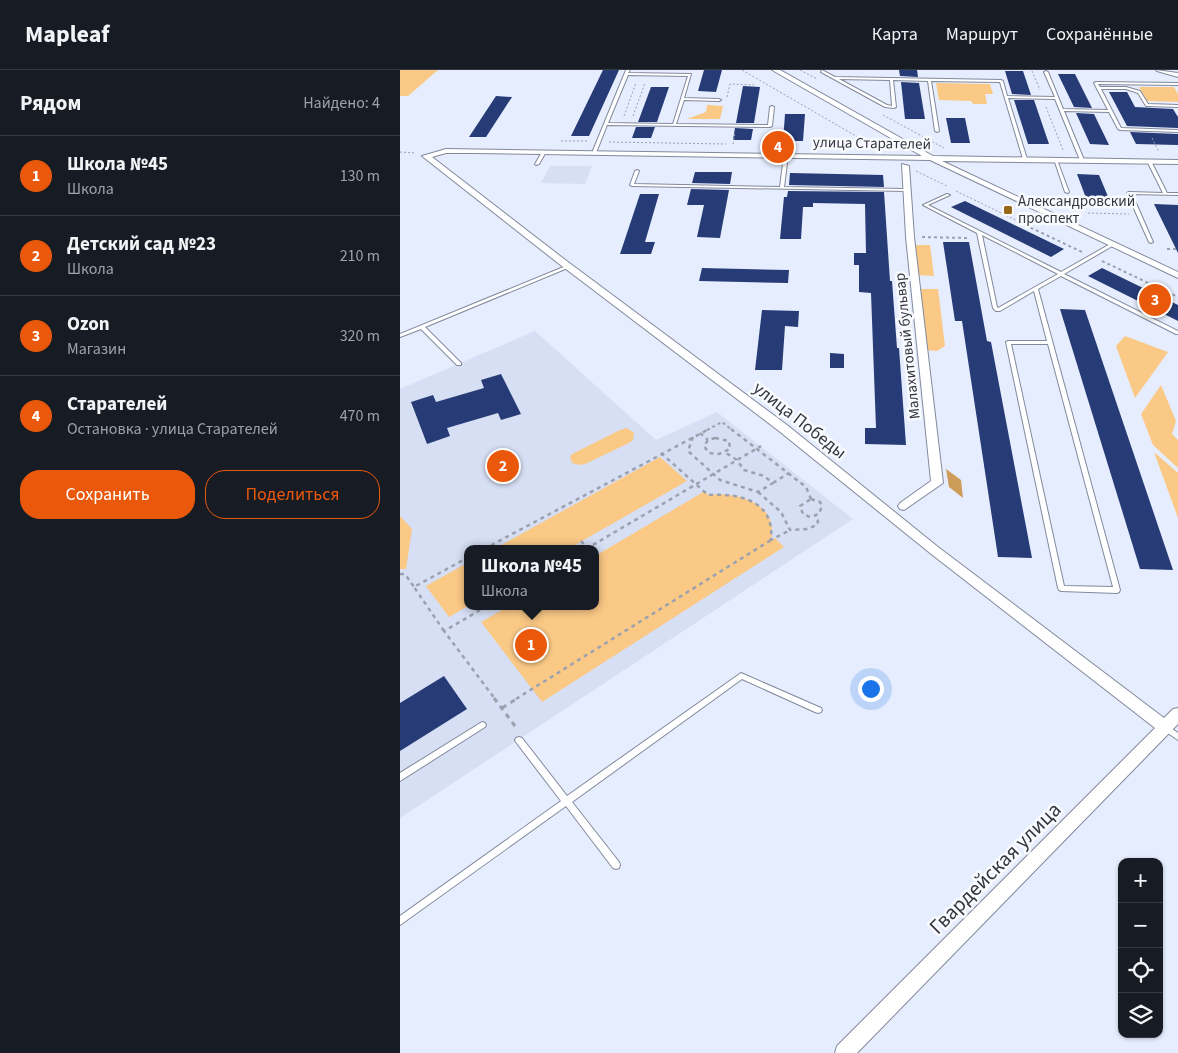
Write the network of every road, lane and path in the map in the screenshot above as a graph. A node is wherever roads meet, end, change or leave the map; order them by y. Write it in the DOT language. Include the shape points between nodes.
graph roads {
  1 [pos="742,70"];
  2 [pos="775,70"];
  3 [pos="1159,70"];
  4 [pos="822,71"];
  5 [pos="1032,71"];
  6 [pos="627,72"];
  7 [pos="1046,72"];
  8 [pos="639,75"];
  9 [pos="648,75"];
  10 [pos="1178,75"];
  11 [pos="836,78"];
  12 [pos="891,80"];
  13 [pos="929,80"];
  14 [pos="1178,84"];
  15 [pos="754,85"];
  16 [pos="1099,88"];
  17 [pos="1006,97"];
  18 [pos="1043,98"];
  19 [pos="1057,98"];
  20 [pos="682,99"];
  21 [pos="720,100"];
  22 [pos="1178,106"];
  23 [pos="772,107"];
  24 [pos="1062,110"];
  25 [pos="1111,111"];
  26 [pos="894,120"];
  27 [pos="606,124"];
  28 [pos="621,124"];
  29 [pos="630,124"];
  30 [pos="674,125"];
  31 [pos="721,126"];
  32 [pos="1147,130"];
  33 [pos="1178,130"];
  34 [pos="937,131"];
  35 [pos="875,147"];
  36 [pos="945,148"];
  37 [pos="1063,150"];
  38 [pos="400,152"];
  39 [pos="544,152"];
  40 [pos="1160,152"];
  41 [pos="594,153"];
  42 [pos="426,156"];
  43 [pos="786,156"];
  44 [pos="931,158"];
  45 [pos="1025,159"];
  46 [pos="1055,160"];
  47 [pos="1082,160"];
  48 [pos="1149,162"];
  49 [pos="1178,162"];
  50 [pos="537,164"];
  51 [pos="905,166"];
  52 [pos="637,171"];
  53 [pos="782,188"];
  54 [pos="906,190"];
  55 [pos="1067,192"];
  56 [pos="1166,194"];
  57 [pos="1178,194"];
  58 [pos="948,195"];
  59 [pos="1088,213"];
  60 [pos="1139,214"];
  61 [pos="980,236"];
  62 [pos="910,237"];
  63 [pos="1152,242"];
  64 [pos="1113,244"];
  65 [pos="1168,249"];
  66 [pos="1178,249"];
  67 [pos="1092,256"];
  68 [pos="568,267"];
  69 [pos="1061,274"];
  70 [pos="1178,274"];
  71 [pos="1035,288"];
  72 [pos="1178,297"];
  73 [pos="422,327"];
  74 [pos="1178,333"];
  75 [pos="400,336"];
  76 [pos="1050,343"];
  77 [pos="458,364"];
  78 [pos="699,433"];
  79 [pos="693,437"];
  80 [pos="708,440"];
  81 [pos="761,446"];
  82 [pos="757,449"];
  83 [pos="661,453"];
  84 [pos="726,453"];
  85 [pos="737,460"];
  86 [pos="789,473"];
  87 [pos="712,475"];
  88 [pos="773,483"];
  89 [pos="697,484"];
  90 [pos="758,492"];
  91 [pos="811,499"];
  92 [pos="904,506"];
  93 [pos="815,516"];
  94 [pos="790,530"];
  95 [pos="771,540"];
  96 [pos="581,542"];
  97 [pos="491,545"];
  98 [pos="584,545"];
  99 [pos="592,545"];
  100 [pos="464,560"];
  101 [pos="400,574"];
  102 [pos="414,587"];
  103 [pos="480,610"];
  104 [pos="444,631"];
  105 [pos="502,708"];
  106 [pos="818,710"];
  107 [pos="1178,714"];
  108 [pos="482,725"];
  109 [pos="515,726"];
  110 [pos="1172,732"];
  111 [pos="518,740"];
  112 [pos="400,777"];
  113 [pos="566,802"];
  114 [pos="616,865"];
  115 [pos="400,921"];
  116 [pos="844,1053"];
  1 -- 35 [label="path"];
  2 -- 44 [label="street"];
  3 -- 10 [label="street"];
  4 -- 11 [label="lane"];
  5 -- 18 [label="path"];
  6 -- 8 [label="lane"];
  6 -- 27 [label="lane"];
  7 -- 19 [label="lane"];
  8 -- 9 [label="lane"];
  8 -- 28 [label="path"];
  9 -- 20 [label="lane" via="690,75"];
  9 -- 29 [label="path"];
  11 -- 12 [label="lane"];
  11 -- 12 [label="lane" via="886,106 894,106"];
  12 -- 13 [label="lane"];
  13 -- 17 [label="lane" via="1001,81"];
  13 -- 34 [label="lane"];
  14 -- 16 [label="lane" via="1096,83"];
  15 -- 31 [label="path" via="730,84"];
  16 -- 22 [label="lane" via="1126,88 1139,92 1147,105"];
  16 -- 25 [label="lane"];
  17 -- 18 [label="lane"];
  17 -- 45 [label="lane"];
  18 -- 19 [label="lane"];
  18 -- 37 [label="path"];
  19 -- 24 [label="lane"];
  20 -- 21 [label="lane"];
  20 -- 30 [label="lane"];
  23 -- 31 [label="lane" via="770,126"];
  24 -- 25 [label="lane"];
  24 -- 47 [label="lane"];
  25 -- 32 [label="lane" via="1120,130"];
  26 -- 36 [label="path"];
  27 -- 28 [label="lane"];
  27 -- 41 [label="lane"];
  28 -- 29 [label="lane"];
  29 -- 30 [label="lane"];
  30 -- 31 [label="lane"];
  32 -- 33 [label="lane"];
  32 -- 40 [label="path"];
  38 -- 42 [label="path"];
  39 -- 41 [label="street, улица Старателей"];
  39 -- 42 [label="street, улица Старателей" via="446,151"];
  39 -- 50 [label="lane"];
  41 -- 43 [label="street, улица Старателей"];
  42 -- 68 [label="street, улица Победы"];
  43 -- 44 [label="street, улица Старателей"];
  43 -- 53 [label="lane"];
  44 -- 45 [label="street, улица Старателей"];
  44 -- 64 [label="street"];
  45 -- 46 [label="street, улица Старателей"];
  46 -- 47 [label="street, улица Старателей"];
  46 -- 55 [label="lane"];
  47 -- 48 [label="street, улица Старателей"];
  48 -- 49 [label="street, улица Старателей"];
  48 -- 56 [label="lane"];
  51 -- 54 [label="street, Малахитовый бульвар"];
  51 -- 67 [label="path"];
  52 -- 53 [label="lane" via="632,185"];
  53 -- 54 [label="lane"];
  54 -- 62 [label="street, Малахитовый бульвар"];
  56 -- 57 [label="lane"];
  56 -- 60 [label="lane" via="1129,193"];
  58 -- 61 [label="lane" via="925,206"];
  59 -- 60 [label="path"];
  60 -- 63 [label="lane"];
  61 -- 62 [label="path"];
  61 -- 69 [label="lane"];
  61 -- 71 [label="lane" via="998,310"];
  62 -- 92 [label="street, Малахитовый бульвар" via="937,483"];
  64 -- 67 [label="lane"];
  64 -- 70 [label="street"];
  65 -- 66 [label="path"];
  67 -- 69 [label="lane"];
  67 -- 72 [label="path"];
  68 -- 73 [label="lane"];
  68 -- 110 [label="street, улица Победы" via="783,428 934,550"];
  69 -- 71 [label="lane"];
  69 -- 74 [label="lane"];
  71 -- 76 [label="lane"];
  73 -- 75 [label="lane"];
  73 -- 77 [label="lane"];
  76 -- 76 [label="lane" via="1008,342 1061,588 1117,590"];
  78 -- 79 [label="path"];
  78 -- 80 [label="path"];
  78 -- 82 [label="path" via="722,422"];
  79 -- 83 [label="path"];
  79 -- 87 [label="path" via="688,451"];
  80 -- 84 [label="path" via="704,446 706,451 720,455"];
  80 -- 84 [label="path" via="730,441"];
  81 -- 82 [label="path"];
  82 -- 85 [label="path"];
  82 -- 86 [label="path"];
  83 -- 89 [label="path"];
  83 -- 97 [label="path"];
  84 -- 85 [label="path"];
  85 -- 87 [label="path"];
  85 -- 88 [label="path" via="744,470 764,476"];
  86 -- 88 [label="path"];
  86 -- 91 [label="path" via="806,487"];
  87 -- 89 [label="path"];
  87 -- 90 [label="path"];
  88 -- 90 [label="path"];
  89 -- 95 [label="path" via="708,495 734,494 753,501 770,518"];
  89 -- 99 [label="path"];
  90 -- 94 [label="path" via="781,512"];
  91 -- 93 [label="path" via="822,506 822,511"];
  91 -- 93 [label="path" via="802,504 801,510 810,517"];
  93 -- 94 [label="path" via="817,525"];
  94 -- 95 [label="path"];
  95 -- 105 [label="path"];
  96 -- 98 [label="path"];
  100 -- 102 [label="path"];
  101 -- 102 [label="path" via="404,574"];
  102 -- 104 [label="path"];
  103 -- 104 [label="path"];
  104 -- 105 [label="path"];
  105 -- 109 [label="path"];
  106 -- 113 [label="lane" via="741,676"];
  107 -- 110 [label="street, Гвардейская улица"];
  108 -- 112 [label="lane"];
  110 -- 116 [label="street, Гвардейская улица"];
  111 -- 113 [label="lane"];
  113 -- 114 [label="lane"];
  113 -- 115 [label="lane"];
}
